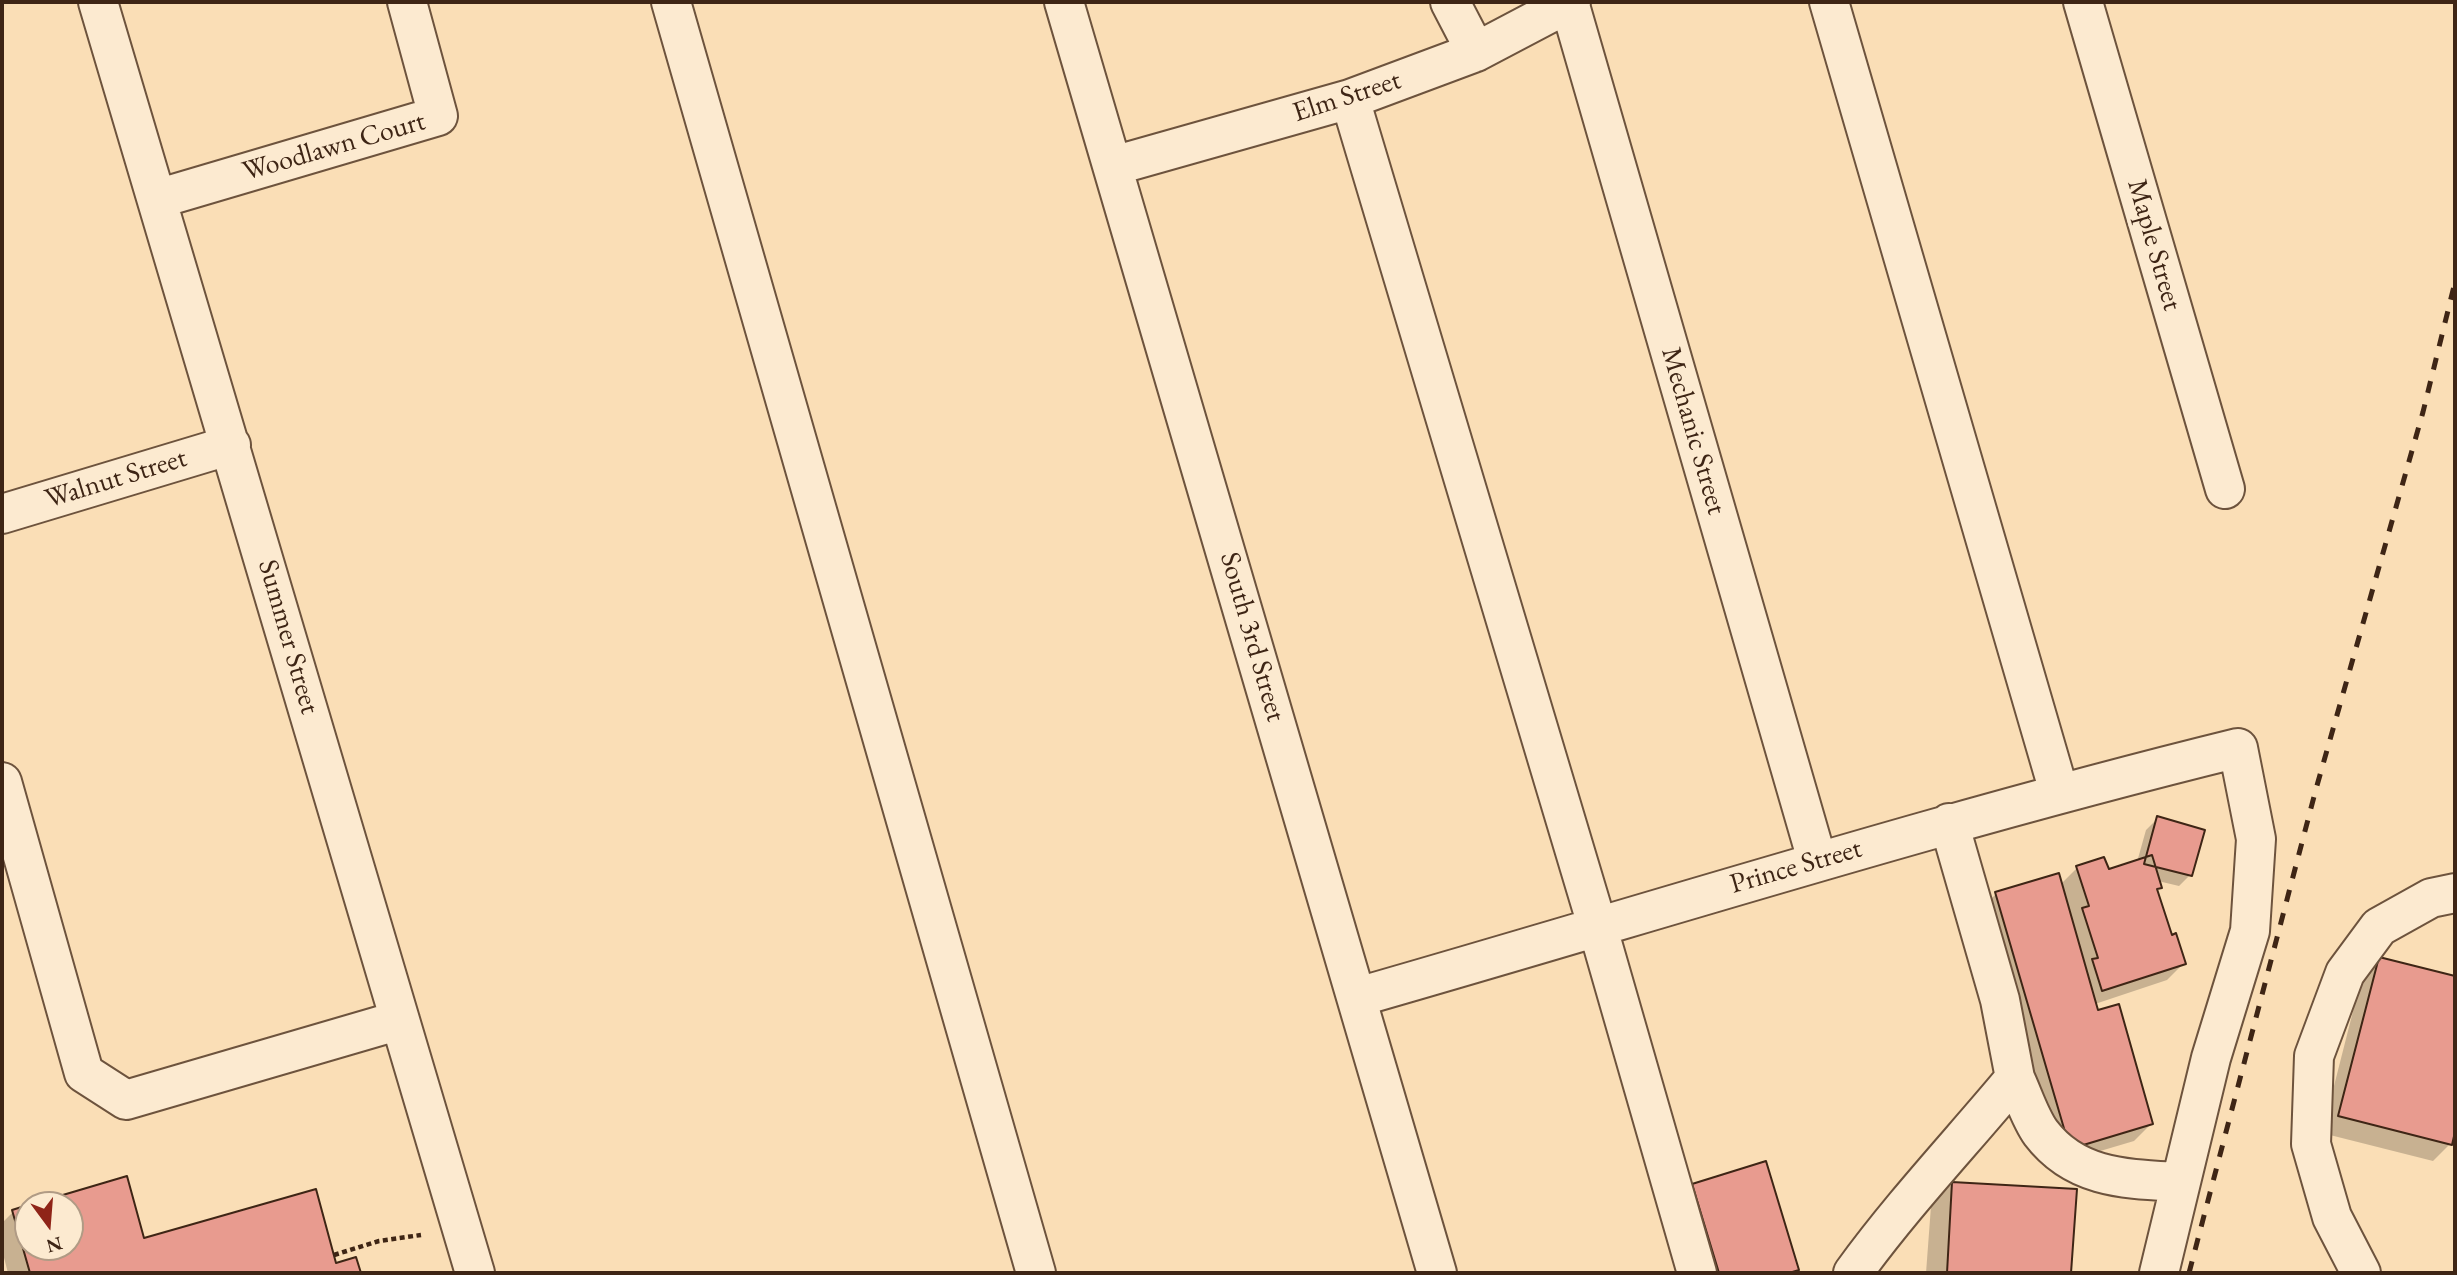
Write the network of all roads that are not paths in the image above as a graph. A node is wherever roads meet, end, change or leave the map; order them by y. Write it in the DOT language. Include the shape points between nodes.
graph roads {
  1 [pos="98,2"];
  2 [pos="407,2"];
  3 [pos="671,2"];
  4 [pos="1064,2"];
  5 [pos="1450,2"];
  6 [pos="1570,2"];
  7 [pos="1829,2"];
  8 [pos="2083,2"];
  9 [pos="1476,52"];
  10 [pos="1350,99"];
  11 [pos="1112,166"];
  12 [pos="157,199"];
  13 [pos="231,445"];
  14 [pos="2225,489"];
  15 [pos="2,514"];
  16 [pos="2,782"];
  17 [pos="2059,792"];
  18 [pos="1949,823"];
  19 [pos="1817,860"];
  20 [pos="2455,893"];
  21 [pos="1597,925"];
  22 [pos="1358,997"];
  23 [pos="400,1020"];
  24 [pos="2015,1078"];
  25 [pos="2180,1182"];
  26 [pos="475,1273"];
  27 [pos="1036,1273"];
  28 [pos="1437,1273"];
  29 [pos="1696,1273"];
  30 [pos="1853,1273"];
  31 [pos="2159,1273"];
  32 [pos="2361,1273"];
  1 -- 12 [label="street, Summer Street"];
  2 -- 12 [label="street, Woodlawn Court" via="438,116"];
  3 -- 27 [label="street"];
  4 -- 11 [label="street, South 3rd Street"];
  5 -- 9 [label="street"];
  6 -- 9 [label="street, Elm Street"];
  6 -- 19 [label="street, Mechanic Street"];
  7 -- 17 [label="street"];
  8 -- 14 [label="street, Maple Street"];
  9 -- 10 [label="street, Elm Street"];
  10 -- 11 [label="street, Elm Street"];
  10 -- 21 [label="street"];
  11 -- 22 [label="street, South 3rd Street"];
  12 -- 13 [label="street, Summer Street"];
  13 -- 15 [label="street, Walnut Street"];
  13 -- 23 [label="street, Summer Street"];
  16 -- 23 [label="street" via="84,1073 126,1100"];
  17 -- 18 [label="street, Prince Street"];
  17 -- 25 [label="street, Prince Street" via="2238,748 2256,839 2250,932 2211,1058"];
  18 -- 19 [label="street, Prince Street"];
  18 -- 24 [label="street" via="2000,1000"];
  19 -- 21 [label="street, Prince Street"];
  20 -- 32 [label="street" via="2431,898 2379,927 2345,973 2314,1056 2311,1144 2332,1217"];
  21 -- 22 [label="street, Prince Street"];
  21 -- 29 [label="street"];
  22 -- 28 [label="street, South 3rd Street"];
  23 -- 26 [label="street, Summer Street"];
  24 -- 25 [label="street" via="2040,1131 2067,1160 2118,1179"];
  24 -- 30 [label="street" via="1895,1214"];
  25 -- 31 [label="street"];
}
